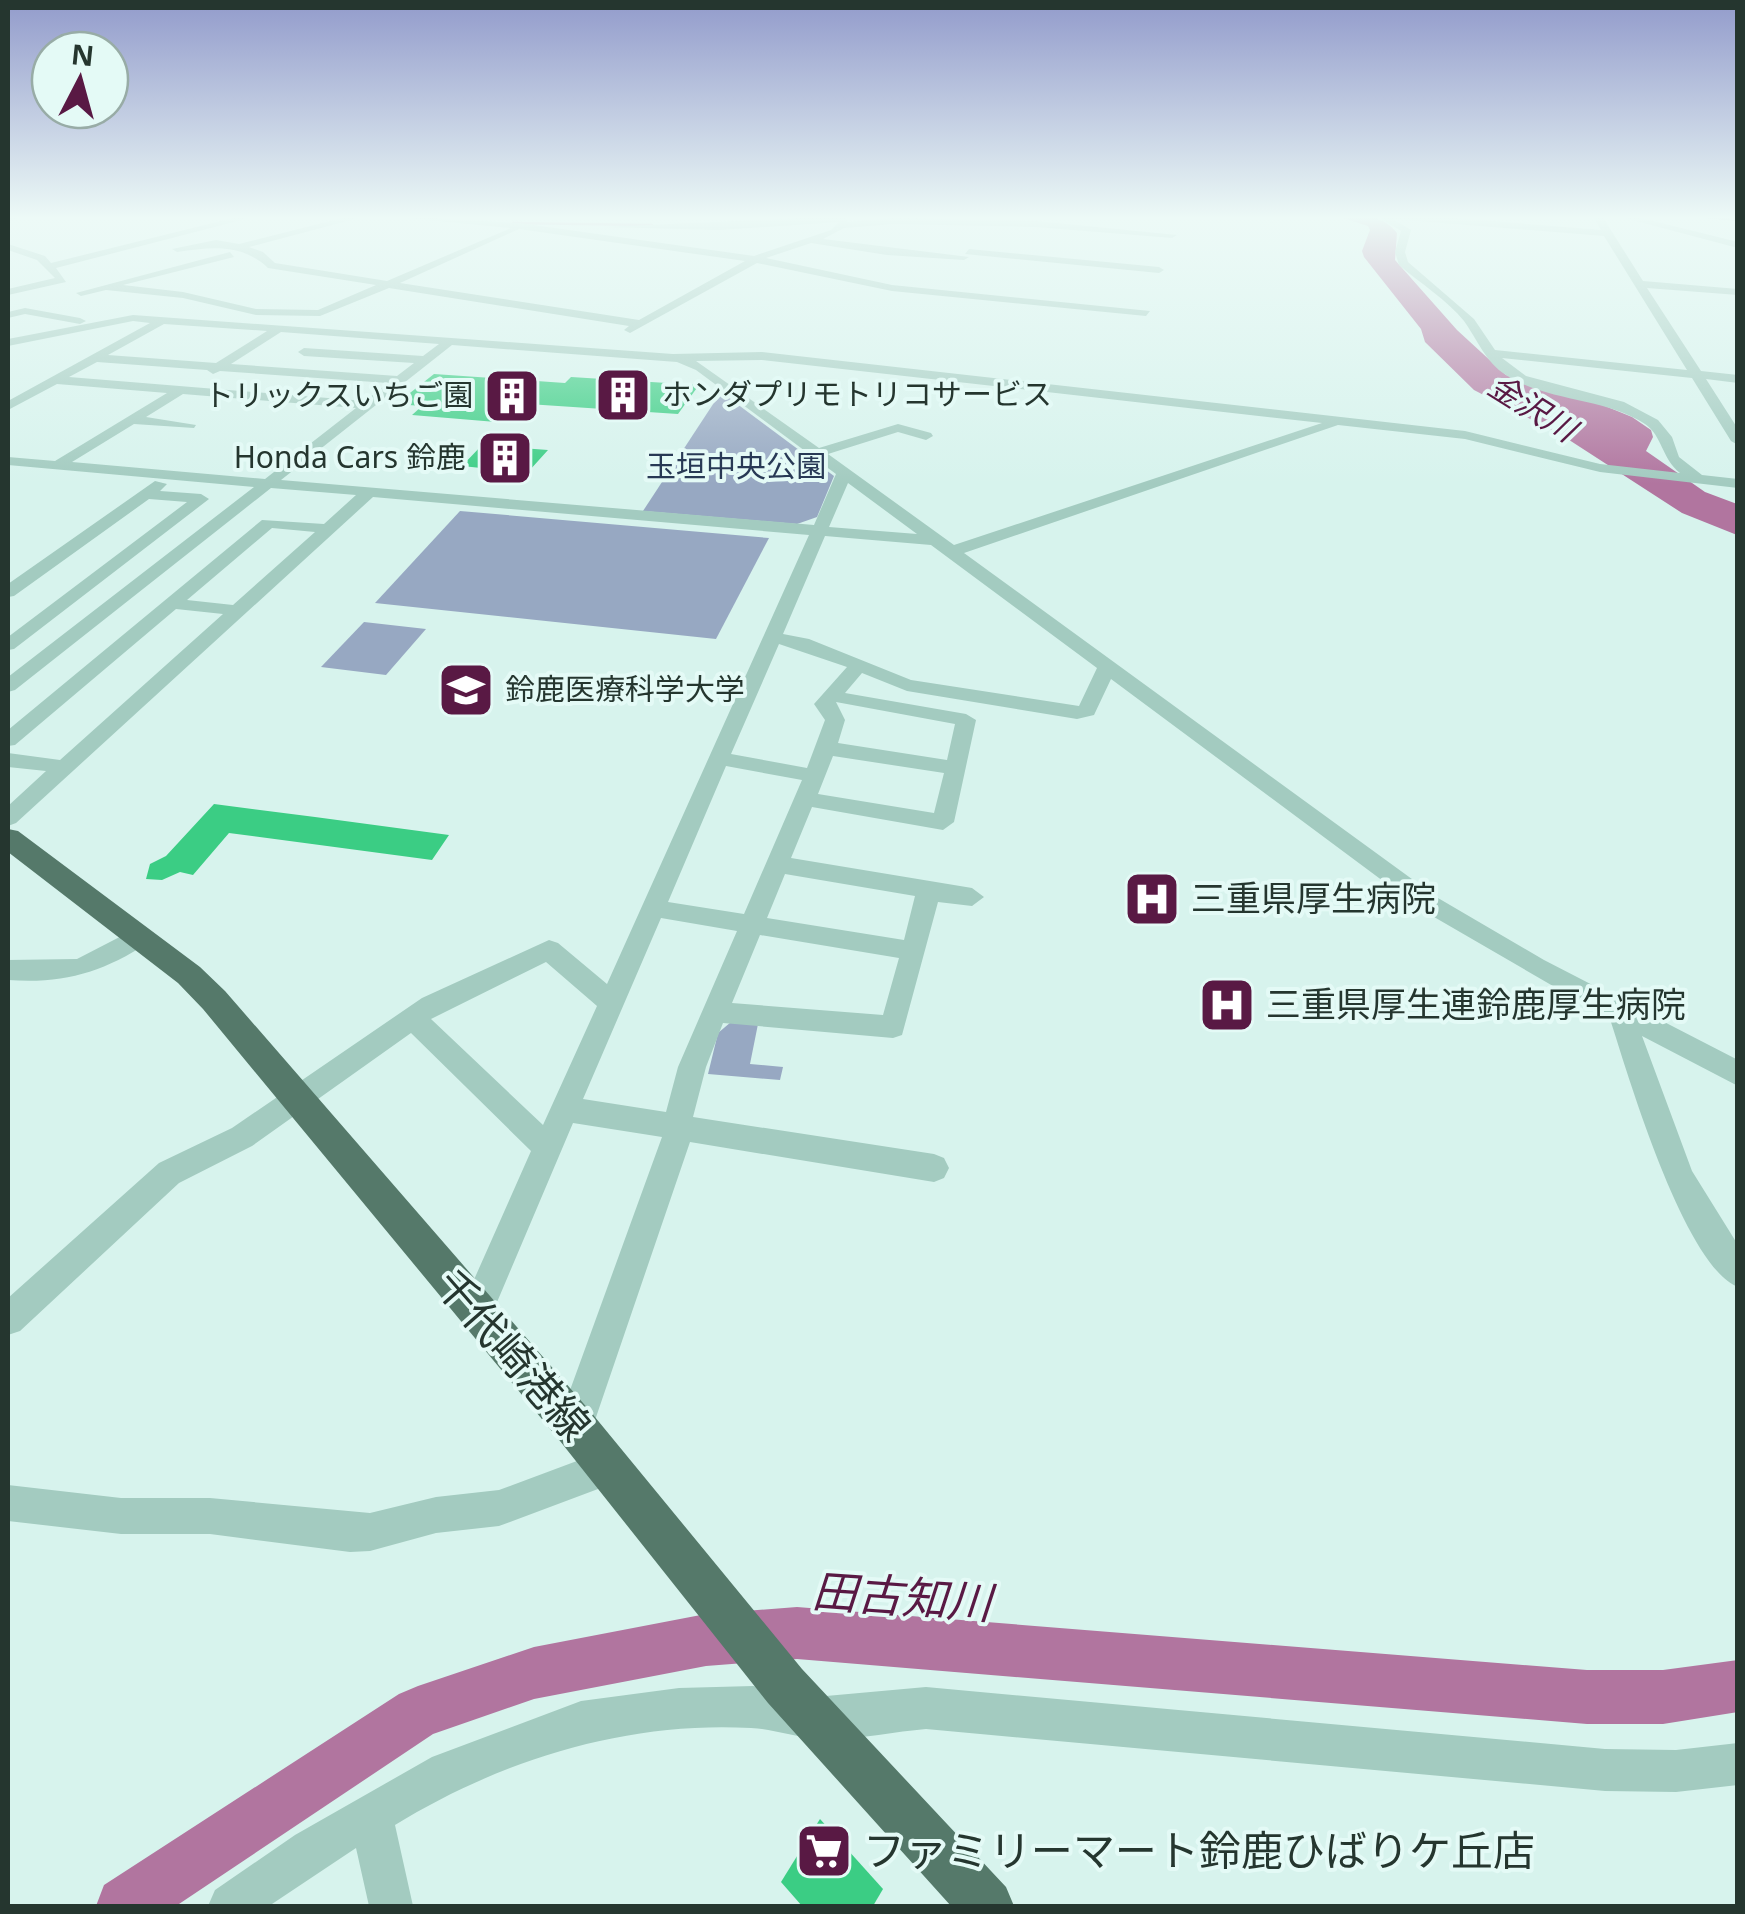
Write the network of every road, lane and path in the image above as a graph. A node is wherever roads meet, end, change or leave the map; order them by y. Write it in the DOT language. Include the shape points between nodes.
graph roads {
  1 [pos="87,305"];
  2 [pos="159,305"];
  3 [pos="225,305"];
  4 [pos="347,305"];
  5 [pos="522,305"];
  6 [pos="675,305"];
  7 [pos="1062,305"];
  8 [pos="1449,305"];
  9 [pos="1652,305"];
  10 [pos="111,308"];
  11 [pos="290,314"];
  12 [pos="1146,314"];
  13 [pos="8,315"];
  14 [pos="55,315"];
  15 [pos="131,317"];
  16 [pos="161,321"];
  17 [pos="90,324"];
  18 [pos="642,324"];
  19 [pos="261,328"];
  20 [pos="277,330"];
  21 [pos="625,333"];
  22 [pos="331,334"];
  23 [pos="443,341"];
  24 [pos="8,342"];
  25 [pos="608,342"];
  26 [pos="304,352"];
  27 [pos="591,352"];
  28 [pos="1491,354"];
  29 [pos="95,358"];
  30 [pos="672,358"];
  31 [pos="408,359"];
  32 [pos="425,360"];
  33 [pos="217,367"];
  34 [pos="275,371"];
  35 [pos="1696,375"];
  36 [pos="381,379"];
  37 [pos="1738,379"];
  38 [pos="56,380"];
  39 [pos="398,380"];
  40 [pos="179,391"];
  41 [pos="350,404"];
  42 [pos="367,405"];
  43 [pos="8,406"];
  44 [pos="132,420"];
  45 [pos="1339,421"];
  46 [pos="188,425"];
  47 [pos="926,436"];
  48 [pos="1738,441"];
  49 [pos="816,453"];
  50 [pos="8,461"];
  51 [pos="56,466"];
  52 [pos="844,474"];
  53 [pos="172,476"];
  54 [pos="1698,479"];
  55 [pos="268,484"];
  56 [pos="1738,484"];
  57 [pos="368,493"];
  58 [pos="146,494"];
  59 [pos="239,518"];
  60 [pos="268,523"];
  61 [pos="328,529"];
  62 [pos="819,530"];
  63 [pos="946,546"];
  64 [pos="8,592"];
  65 [pos="144,594"];
  66 [pos="175,600"];
  67 [pos="238,610"];
  68 [pos="773,637"];
  69 [pos="12,638"];
  70 [pos="66,639"];
  71 [pos="857,667"];
  72 [pos="1107,667"];
  73 [pos="8,686"];
  74 [pos="832,695"];
  75 [pos="8,740"];
  76 [pos="826,748"];
  77 [pos="718,758"];
  78 [pos="8,760"];
  79 [pos="65,767"];
  80 [pos="956,768"];
  81 [pos="811,788"];
  82 [pos="8,818"];
  83 [pos="8,838"];
  84 [pos="776,864"];
  85 [pos="928,892"];
  86 [pos="972,897"];
  87 [pos="653,908"];
  88 [pos="751,924"];
  89 [pos="139,936"];
  90 [pos="913,950"];
  91 [pos="8,970"];
  92 [pos="612,1003"];
  93 [pos="715,1012"];
  94 [pos="1622,1014"];
  95 [pos="412,1017"];
  96 [pos="1738,1074"];
  97 [pos="296,1097"];
  98 [pos="565,1109"];
  99 [pos="678,1128"];
  100 [pos="548,1148"];
  101 [pos="934,1168"];
  102 [pos="1738,1272"];
  103 [pos="476,1310"];
  104 [pos="8,1320"];
  105 [pos="575,1426"];
  106 [pos="609,1467"];
  107 [pos="8,1504"];
  108 [pos="800,1702"];
  109 [pos="1738,1764"];
  110 [pos="370,1815"];
  111 [pos="232,1906"];
  112 [pos="391,1906"];
  113 [pos="987,1906"];
  1 -- 14 [label="street"];
  2 -- 15 [label="street"];
  3 -- 11 [label="street"];
  4 -- 11 [label="street"];
  5 -- 18 [label="street"];
  6 -- 18 [label="street"];
  7 -- 12 [label="street"];
  8 -- 28 [label="street" via="1464,315"];
  9 -- 35 [label="street"];
  10 -- 15 [label="street"];
  11 -- 19 [label="street"];
  13 -- 14 [label="street"];
  14 -- 17 [label="street"];
  15 -- 16 [label="street"];
  15 -- 17 [label="street"];
  16 -- 19 [label="street"];
  16 -- 29 [label="street"];
  17 -- 24 [label="street"];
  18 -- 21 [label="street"];
  19 -- 20 [label="street"];
  20 -- 22 [label="street"];
  20 -- 33 [label="street"];
  22 -- 23 [label="street"];
  22 -- 26 [label="street"];
  23 -- 27 [label="street"];
  23 -- 31 [label="street" via="426,344"];
  23 -- 32 [label="street"];
  25 -- 27 [label="street"];
  26 -- 31 [label="street"];
  26 -- 34 [label="street"];
  27 -- 30 [label="street"];
  28 -- 35 [label="street"];
  28 -- 54 [label="street" via="1522,379 1644,417 1661,430 1672,460"];
  29 -- 33 [label="street"];
  29 -- 38 [label="street"];
  30 -- 45 [label="street" via="758,355"];
  30 -- 49 [label="street" via="700,367"];
  31 -- 32 [label="street"];
  31 -- 36 [label="street"];
  32 -- 39 [label="street"];
  33 -- 34 [label="street"];
  33 -- 40 [label="street"];
  34 -- 36 [label="street"];
  35 -- 37 [label="street"];
  35 -- 48 [label="street"];
  36 -- 39 [label="street"];
  36 -- 41 [label="street"];
  38 -- 40 [label="street"];
  38 -- 43 [label="street"];
  39 -- 42 [label="street"];
  40 -- 41 [label="street"];
  40 -- 44 [label="street"];
  41 -- 42 [label="street"];
  42 -- 55 [label="street"];
  44 -- 46 [label="street"];
  44 -- 51 [label="street"];
  45 -- 54 [label="street" via="1465,435 1600,468"];
  45 -- 63 [label="street"];
  47 -- 49 [label="street" via="898,428"];
  49 -- 52 [label="street"];
  50 -- 51 [label="street"];
  51 -- 53 [label="street"];
  52 -- 62 [label="street"];
  52 -- 63 [label="street"];
  53 -- 55 [label="street"];
  53 -- 58 [label="street"];
  54 -- 56 [label="street"];
  55 -- 57 [label="street"];
  55 -- 70 [label="street"];
  57 -- 61 [label="street"];
  57 -- 62 [label="street"];
  58 -- 64 [label="street"];
  58 -- 69 [label="street" via="201,499"];
  59 -- 60 [label="street"];
  60 -- 61 [label="street"];
  60 -- 66 [label="street"];
  61 -- 67 [label="street"];
  62 -- 63 [label="street"];
  62 -- 68 [label="street"];
  63 -- 72 [label="street"];
  65 -- 66 [label="street"];
  66 -- 67 [label="street"];
  66 -- 75 [label="street"];
  67 -- 79 [label="street"];
  68 -- 71 [label="street" via="802,642"];
  68 -- 77 [label="street"];
  69 -- 70 [label="street"];
  70 -- 73 [label="street"];
  71 -- 72 [label="street" via="907,685 1077,713 1087,712"];
  71 -- 74 [label="street"];
  72 -- 94 [label="street" via="1430,904"];
  74 -- 76 [label="street" via="824,704 835,720"];
  74 -- 80 [label="street" via="966,720"];
  76 -- 80 [label="street"];
  76 -- 81 [label="street"];
  77 -- 81 [label="street"];
  77 -- 87 [label="street"];
  78 -- 79 [label="street"];
  79 -- 82 [label="street"];
  80 -- 81 [label="street" via="942,822"];
  81 -- 84 [label="street"];
  83 -- 89 [label="main road, 千代崎港線"];
  84 -- 85 [label="street"];
  84 -- 88 [label="street"];
  85 -- 86 [label="street"];
  85 -- 90 [label="street"];
  87 -- 88 [label="street"];
  87 -- 92 [label="street"];
  88 -- 90 [label="street"];
  88 -- 93 [label="street"];
  89 -- 91 [label="street" via="97,964 70,972"];
  89 -- 97 [label="main road, 千代崎港線" via="214,1000"];
  90 -- 93 [label="street" via="893,1026"];
  92 -- 95 [label="street" via="549,950"];
  92 -- 98 [label="street"];
  93 -- 99 [label="street" via="692,1067"];
  94 -- 96 [label="street"];
  94 -- 102 [label="street" via="1680,1183"];
  95 -- 97 [label="street"];
  95 -- 100 [label="street"];
  97 -- 103 [label="main road, 千代崎港線"];
  97 -- 104 [label="street" via="242,1137 169,1173"];
  98 -- 99 [label="street"];
  98 -- 100 [label="street"];
  99 -- 101 [label="street"];
  99 -- 105 [label="street"];
  100 -- 103 [label="street"];
  103 -- 105 [label="main road, 千代崎港線"];
  105 -- 106 [label="main road, 千代崎港線"];
  106 -- 107 [label="street" via="499,1508 360,1533"];
  106 -- 108 [label="main road, 千代崎港線"];
  108 -- 109 [label="street" via="1605,1770"];
  108 -- 110 [label="street" via="582,1722 432,1778"];
  108 -- 113 [label="main road, 千代崎港線"];
  110 -- 111 [label="street"];
  110 -- 112 [label="street"];
}
